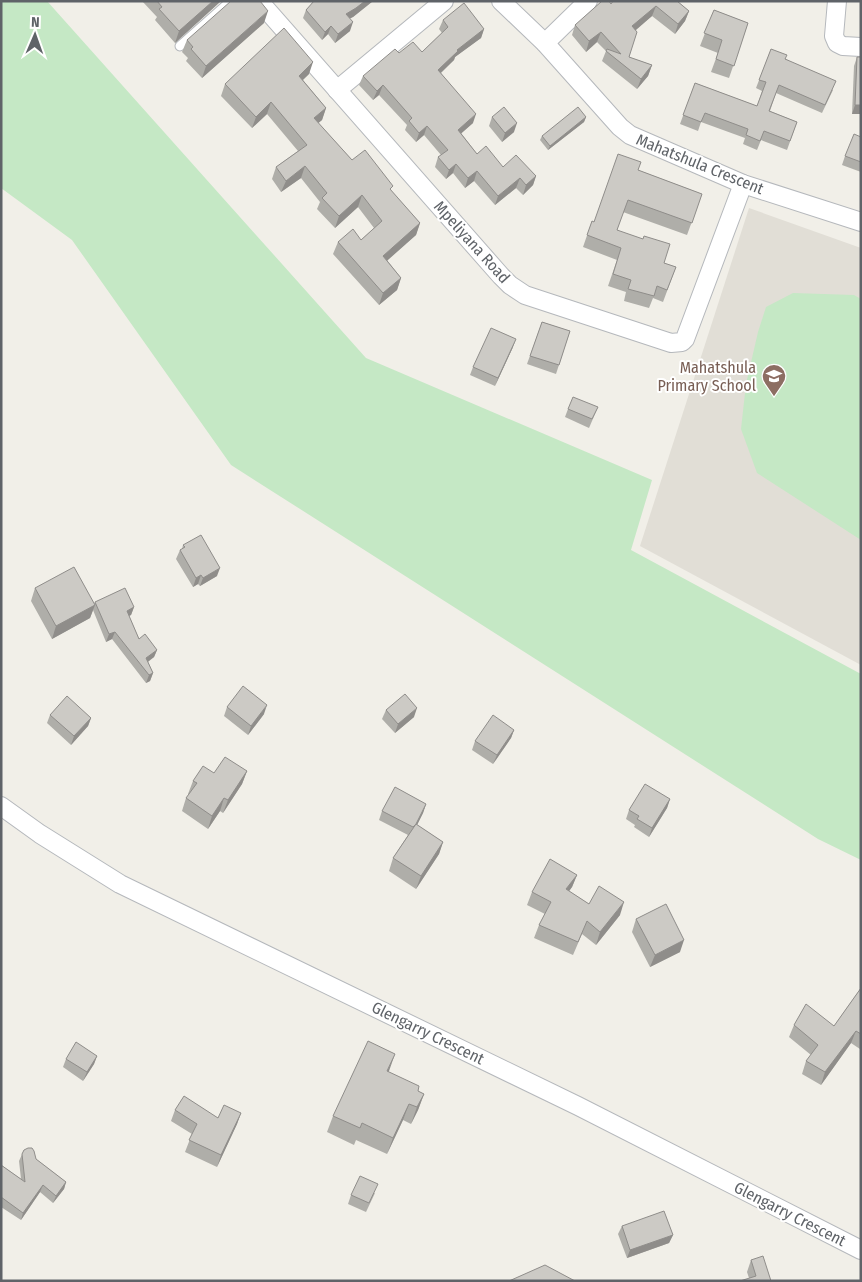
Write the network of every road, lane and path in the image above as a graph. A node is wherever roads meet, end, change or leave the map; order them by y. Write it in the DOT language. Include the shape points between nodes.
graph roads {
  1 [pos="231,1"];
  2 [pos="259,1"];
  3 [pos="444,1"];
  4 [pos="502,1"];
  5 [pos="588,1"];
  6 [pos="837,1"];
  7 [pos="545,43"];
  8 [pos="180,46"];
  9 [pos="861,47"];
  10 [pos="337,90"];
  11 [pos="743,184"];
  12 [pos="861,222"];
  13 [pos="1,806"];
  14 [pos="861,1250"];
  1 -- 8 [label="lane"];
  2 -- 10 [label="street, Mpeliyana Road"];
  3 -- 10 [label="street"];
  4 -- 7 [label="street, Mahatshula Crescent"];
  5 -- 7 [label="street"];
  6 -- 9 [label="street" via="834,36 837,43"];
  7 -- 11 [label="street, Mahatshula Crescent" via="630,135"];
  10 -- 11 [label="street, Mpeliyana Road" via="510,285 526,295 671,343 685,339"];
  11 -- 12 [label="street, Mahatshula Crescent"];
  13 -- 14 [label="street, Glengarry Crescent" via="120,884 578,1106"];
}
